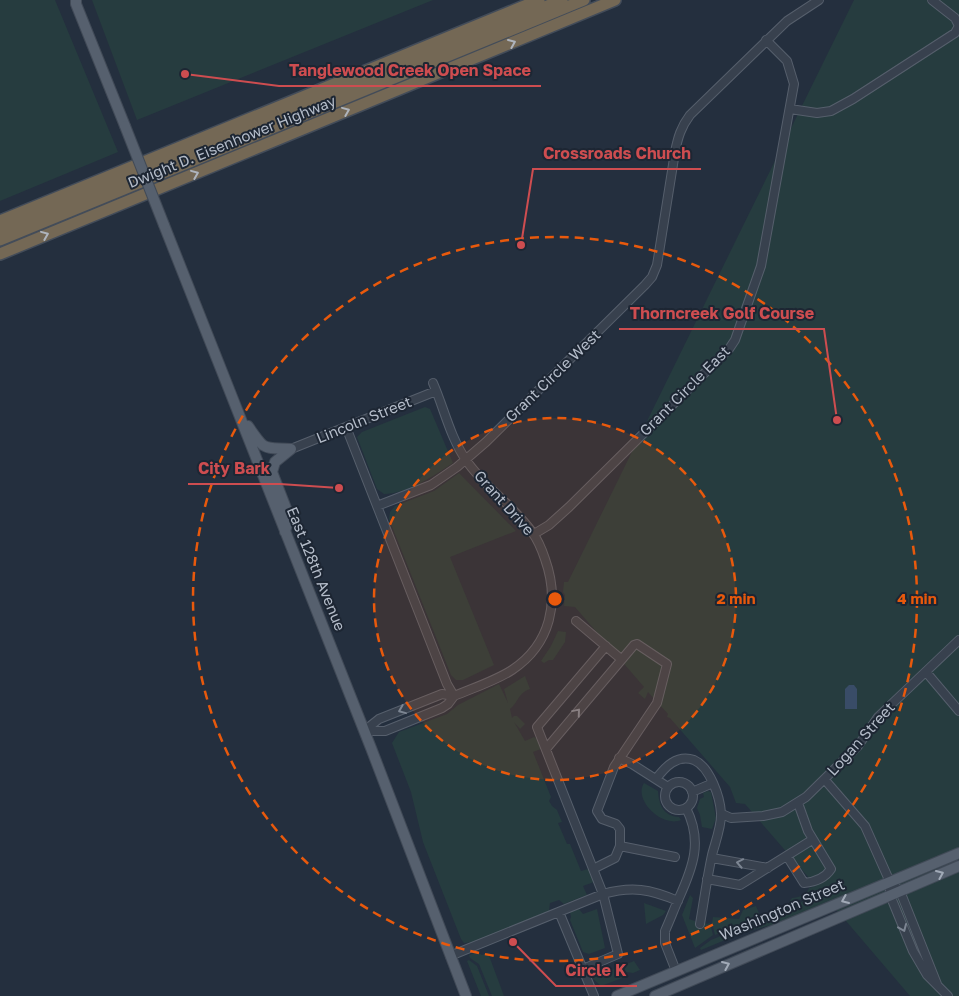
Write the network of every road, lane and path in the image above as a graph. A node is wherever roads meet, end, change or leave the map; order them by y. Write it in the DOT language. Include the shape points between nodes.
graph roads {
  1 [pos="539,0"];
  2 [pos="562,0"];
  3 [pos="584,0"];
  4 [pos="614,0"];
  5 [pos="819,0"];
  6 [pos="932,0"];
  7 [pos="75,1"];
  8 [pos="959,26"];
  9 [pos="766,40"];
  10 [pos="790,109"];
  11 [pos="0,221"];
  12 [pos="0,231"];
  13 [pos="0,240"];
  14 [pos="0,254"];
  15 [pos="434,387"];
  16 [pos="236,406"];
  17 [pos="346,427"];
  18 [pos="291,449"];
  19 [pos="465,460"];
  20 [pos="378,506"];
  21 [pos="285,532"];
  22 [pos="534,534"];
  23 [pos="576,621"];
  24 [pos="959,640"];
  25 [pos="606,646"];
  26 [pos="622,659"];
  27 [pos="926,672"];
  28 [pos="454,696"];
  29 [pos="959,711"];
  30 [pos="364,731"];
  31 [pos="546,749"];
  32 [pos="619,758"];
  33 [pos="656,779"];
  34 [pos="825,780"];
  35 [pos="713,783"];
  36 [pos="668,787"];
  37 [pos="692,792"];
  38 [pos="798,803"];
  39 [pos="686,808"];
  40 [pos="722,814"];
  41 [pos="812,840"];
  42 [pos="620,846"];
  43 [pos="959,853"];
  44 [pos="787,856"];
  45 [pos="675,857"];
  46 [pos="712,858"];
  47 [pos="959,866"];
  48 [pos="768,868"];
  49 [pos="593,869"];
  50 [pos="708,879"];
  51 [pos="890,882"];
  52 [pos="900,891"];
  53 [pos="603,894"];
  54 [pos="890,895"];
  55 [pos="678,901"];
  56 [pos="559,912"];
  57 [pos="700,924"];
  58 [pos="450,956"];
  59 [pos="583,969"];
  60 [pos="676,971"];
  61 [pos="681,984"];
  62 [pos="937,984"];
  63 [pos="466,996"];
  64 [pos="594,996"];
  65 [pos="617,996"];
  66 [pos="654,996"];
  67 [pos="948,996"];
  1 -- 11 [label="highway, Dwight D. Eisenhower Highway"];
  2 -- 12 [label="highway"];
  3 -- 13 [label="highway"];
  14 -- 4 [label="highway, Dwight D. Eisenhower Highway, one-way"];
  5 -- 9 [label="street, Grant Circle West" via="787,21"];
  6 -- 8 [label="street" via="955,18"];
  7 -- 16 [label="main road, East 128th Avenue, bridge"];
  8 -- 10 [label="street" via="956,34 842,106 817,113"];
  9 -- 10 [label="street, Grant Circle East" via="787,61 792,71 794,84"];
  9 -- 19 [label="street, Grant Circle West" via="683,125 652,277"];
  10 -- 22 [label="street, Grant Circle East" via="761,266 730,349 569,507"];
  15 -- 17 [label="street, Lincoln Street"];
  15 -- 19 [label="street, Grant Drive"];
  16 -- 18 [label="main road" via="259,443 274,449"];
  16 -- 21 [label="main road, East 128th Avenue"];
  17 -- 18 [label="street, Lincoln Street"];
  17 -- 20 [label="street"];
  18 -- 21 [label="main road" via="275,462 272,472 290,516"];
  19 -- 20 [label="street, Grant Circle West" via="431,485"];
  19 -- 22 [label="street, Grant Drive"];
  20 -- 28 [label="street"];
  21 -- 30 [label="main road, East 128th Avenue"];
  22 -- 28 [label="street, Grant Drive" via="551,576 552,590 551,610 541,639 530,655 512,670"];
  23 -- 25 [label="street"];
  24 -- 27 [label="street, Logan Street"];
  25 -- 26 [label="street"];
  25 -- 31 [label="street" via="538,727"];
  31 -- 26 [label="street, one-way"];
  26 -- 32 [label="street" via="637,644 667,664 657,702"];
  27 -- 29 [label="street"];
  27 -- 34 [label="street, Logan Street" via="878,717 858,746"];
  28 -- 30 [label="street, Grant Drive, one-way" via="442,694 379,719"];
  28 -- 30 [label="street, Grant Drive" via="442,708 385,731"];
  30 -- 58 [label="main road, East 128th Avenue"];
  31 -- 49 [label="street"];
  32 -- 33 [label="street"];
  32 -- 42 [label="street" via="597,812 602,819 620,829"];
  33 -- 35 [label="street" via="668,764 687,759 704,767"];
  33 -- 36 [label="street"];
  34 -- 38 [label="street, Logan Street"];
  34 -- 51 [label="street" via="865,826"];
  35 -- 37 [label="street"];
  35 -- 40 [label="street"];
  36 -- 37 [label="street" via="684,783"];
  36 -- 39 [label="street" via="665,794 668,805 675,810"];
  37 -- 39 [label="street" via="691,802"];
  38 -- 40 [label="street, Logan Street" via="782,812 762,816 731,818"];
  38 -- 41 [label="street"];
  39 -- 55 [label="street" via="696,846 690,875"];
  40 -- 46 [label="street"];
  41 -- 44 [label="street"];
  41 -- 44 [label="street" via="831,870 826,876 804,883"];
  42 -- 45 [label="street"];
  42 -- 49 [label="street" via="615,858"];
  43 -- 51 [label="main road, Washington Street"];
  44 -- 48 [label="street"];
  48 -- 46 [label="street, one-way"];
  46 -- 50 [label="street"];
  52 -- 47 [label="main road, Washington Street, one-way"];
  48 -- 50 [label="street" via="740,885"];
  49 -- 53 [label="street"];
  50 -- 57 [label="street"];
  51 -- 52 [label="street"];
  51 -- 54 [label="street"];
  51 -- 60 [label="main road, Washington Street, one-way"];
  52 -- 54 [label="main road, Washington Street"];
  52 -- 62 [label="street"];
  53 -- 55 [label="street" via="631,889 661,894"];
  53 -- 56 [label="street"];
  53 -- 59 [label="street" via="618,954"];
  61 -- 54 [label="main road, Washington Street, one-way"];
  54 -- 62 [label="street, one-way" via="918,961"];
  55 -- 60 [label="street" via="664,931"];
  56 -- 58 [label="street"];
  56 -- 59 [label="street"];
  58 -- 63 [label="main road, East 128th Avenue"];
  59 -- 64 [label="street"];
  60 -- 61 [label="main road"];
  60 -- 65 [label="main road, Washington Street"];
  61 -- 66 [label="main road, Washington Street"];
  62 -- 67 [label="street"];
}
